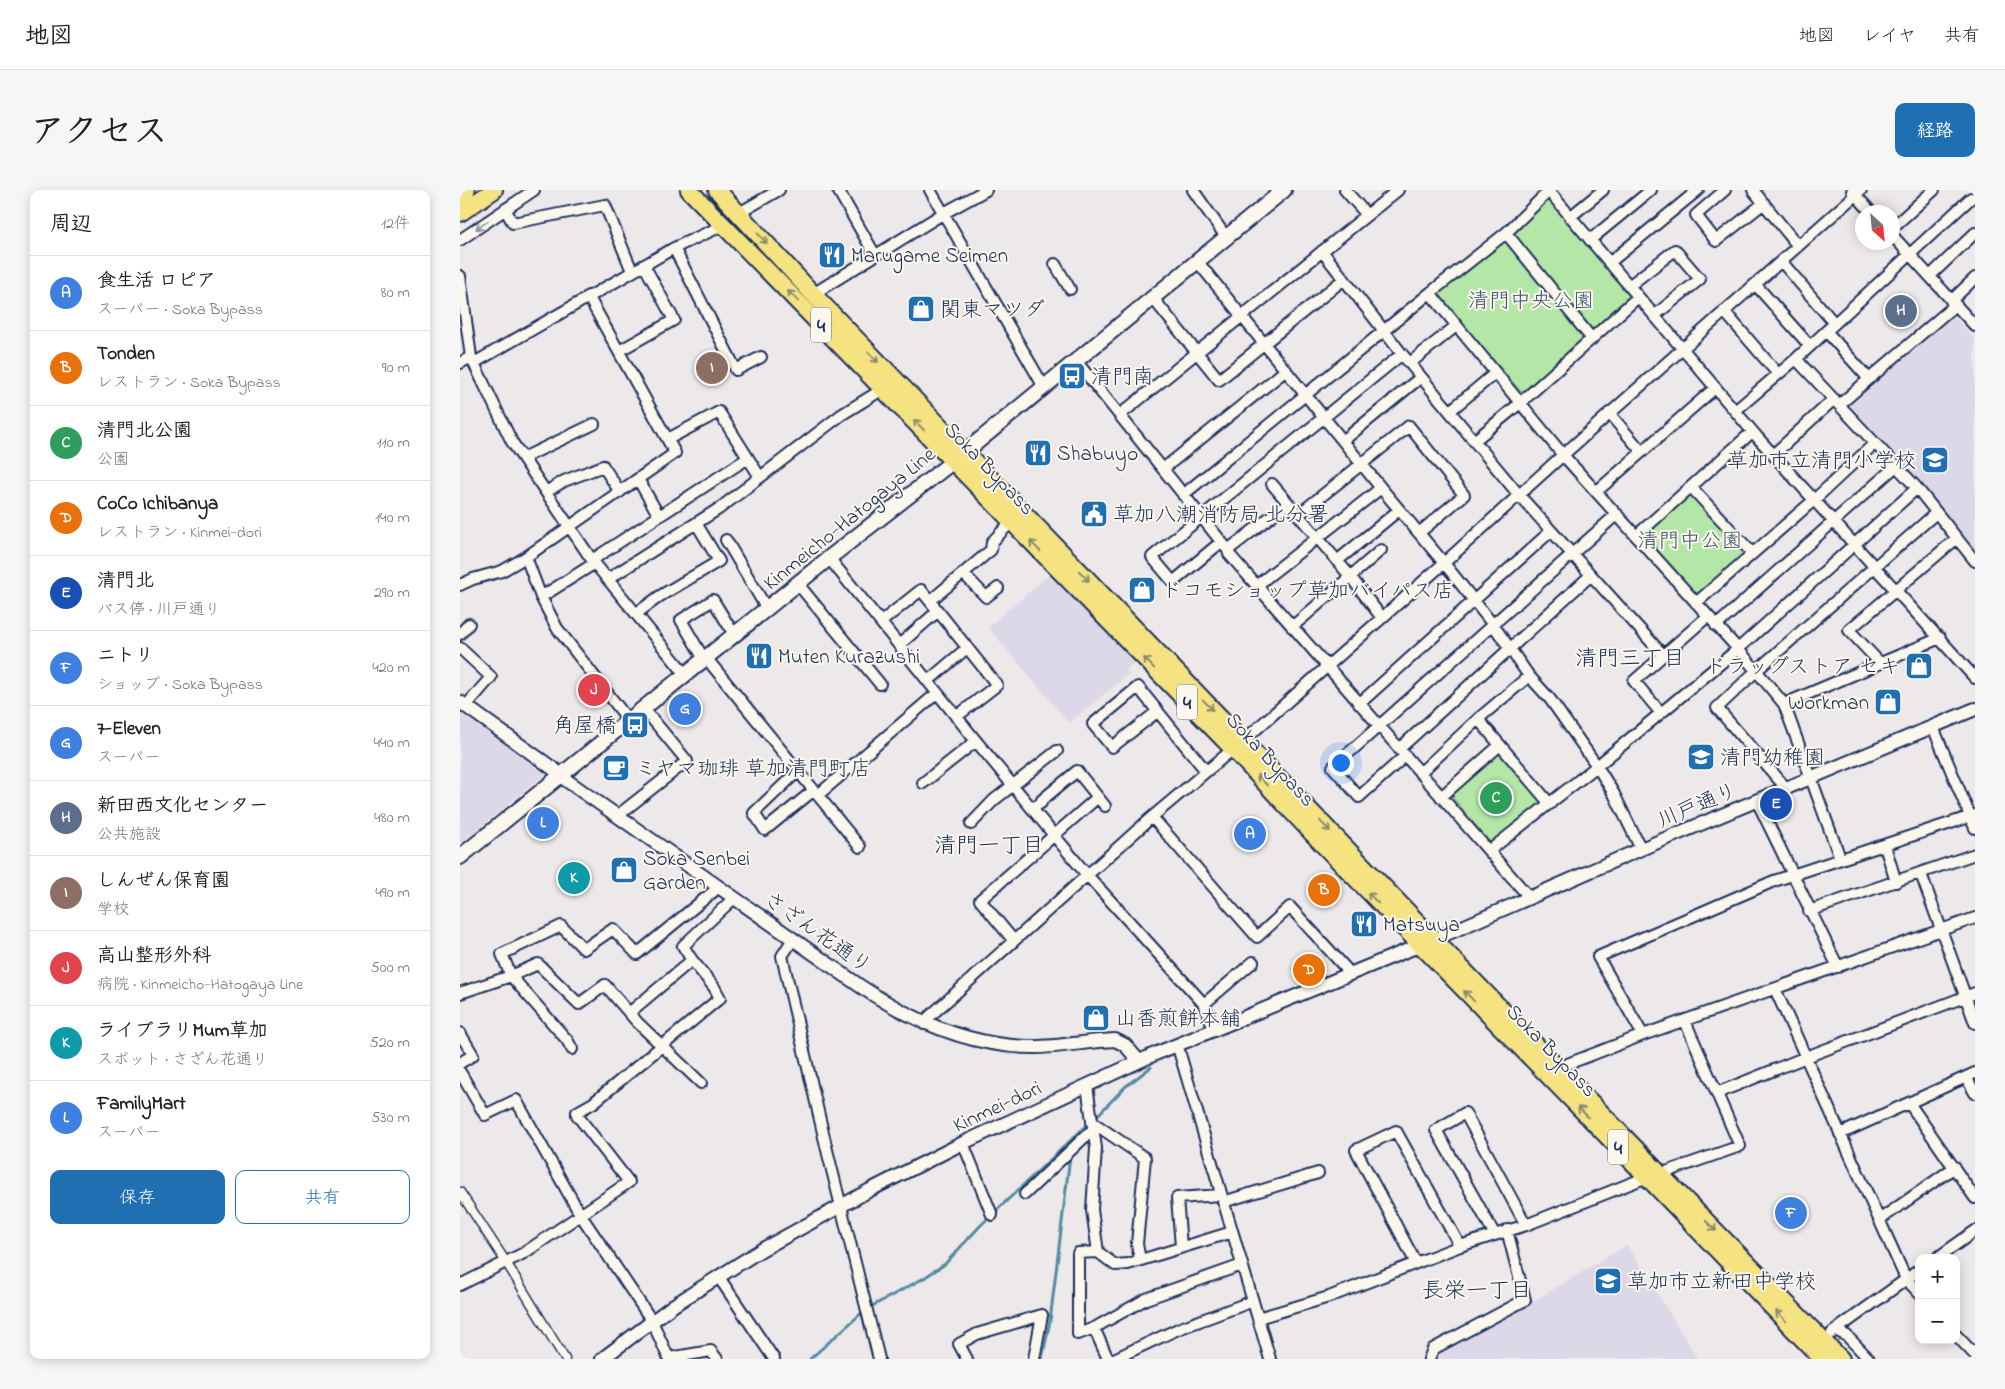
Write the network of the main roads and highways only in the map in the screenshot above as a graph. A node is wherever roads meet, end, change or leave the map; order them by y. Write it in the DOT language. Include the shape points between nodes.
graph roads {
  1 [pos="465,190"];
  2 [pos="482,190"];
  3 [pos="494,190"];
  4 [pos="688,190"];
  5 [pos="717,190"];
  6 [pos="1284,190"];
  7 [pos="460,193"];
  8 [pos="460,204"];
  9 [pos="460,213"];
  10 [pos="959,456"];
  11 [pos="1238,745"];
  12 [pos="460,856"];
  13 [pos="1427,942"];
  14 [pos="1653,1176"];
  15 [pos="1818,1352"];
  16 [pos="1841,1359"];
  1 -- 7 [label="highway"];
  2 -- 8 [label="highway"];
  3 -- 9 [label="highway"];
  10 -- 4 [label="highway, Soka Bypass / 4, one-way" via="883,389"];
  5 -- 10 [label="highway, Soka Bypass / 4, one-way"];
  6 -- 10 [label="main road, Kinmeicho-Hatogaya Line"];
  10 -- 11 [label="highway, Soka Bypass / 4, one-way"];
  11 -- 10 [label="highway, Soka Bypass / 4, one-way" via="1011,522"];
  10 -- 12 [label="main road, Kinmeicho-Hatogaya Line"];
  11 -- 13 [label="highway, Soka Bypass / 4"];
  14 -- 13 [label="highway, Soka Bypass / 4, one-way"];
  13 -- 14 [label="highway, Soka Bypass / 4" via="1557,1068"];
  14 -- 15 [label="highway, Soka Bypass / 4"];
  15 -- 16 [label="highway, Soka Bypass / 4"];
}
